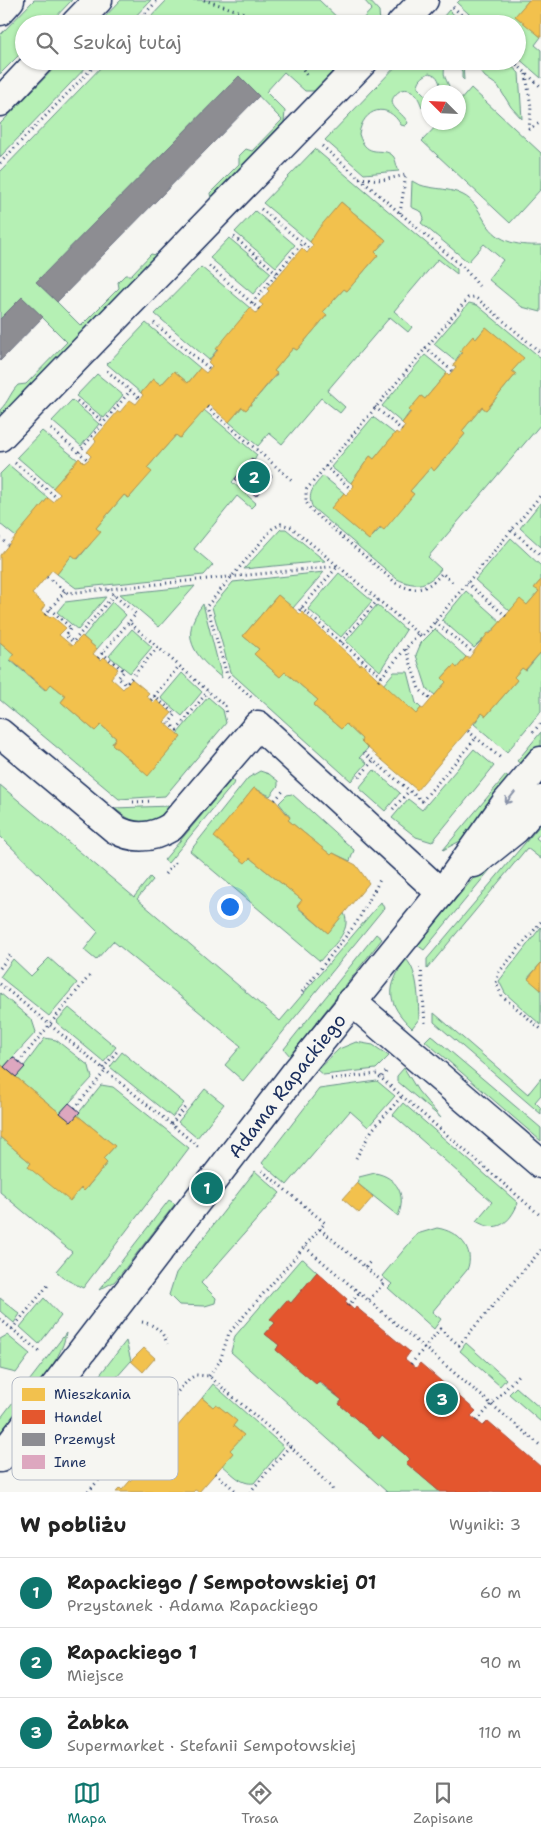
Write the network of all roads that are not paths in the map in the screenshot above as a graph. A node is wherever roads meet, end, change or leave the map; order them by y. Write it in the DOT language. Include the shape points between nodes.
graph roads {
  1 [pos="10,0"];
  2 [pos="98,0"];
  3 [pos="436,2"];
  4 [pos="0,11"];
  5 [pos="84,15"];
  6 [pos="415,15"];
  7 [pos="30,70"];
  8 [pos="356,70"];
  9 [pos="0,102"];
  10 [pos="4,448"];
  11 [pos="0,733"];
  12 [pos="536,780"];
  13 [pos="445,888"];
  14 [pos="351,1001"];
  15 [pos="541,1164"];
  16 [pos="62,1377"];
  17 [pos="12,1442"];
  18 [pos="0,1458"];
  1 -- 4 [label="street"];
  2 -- 5 [label="street"];
  3 -- 6 [label="street"];
  7 -- 9 [label="street"];
  8 -- 10 [label="street"];
  11 -- 13 [label="street" via="115,828 141,837 156,835 171,827 258,725"];
  12 -- 13 [label="street, Adama Rapackiego" via="505,804"];
  13 -- 14 [label="street, Adama Rapackiego"];
  14 -- 15 [label="street"];
  14 -- 16 [label="street, Adama Rapackiego"];
  17 -- 18 [label="street, Adama Rapackiego"];
}
